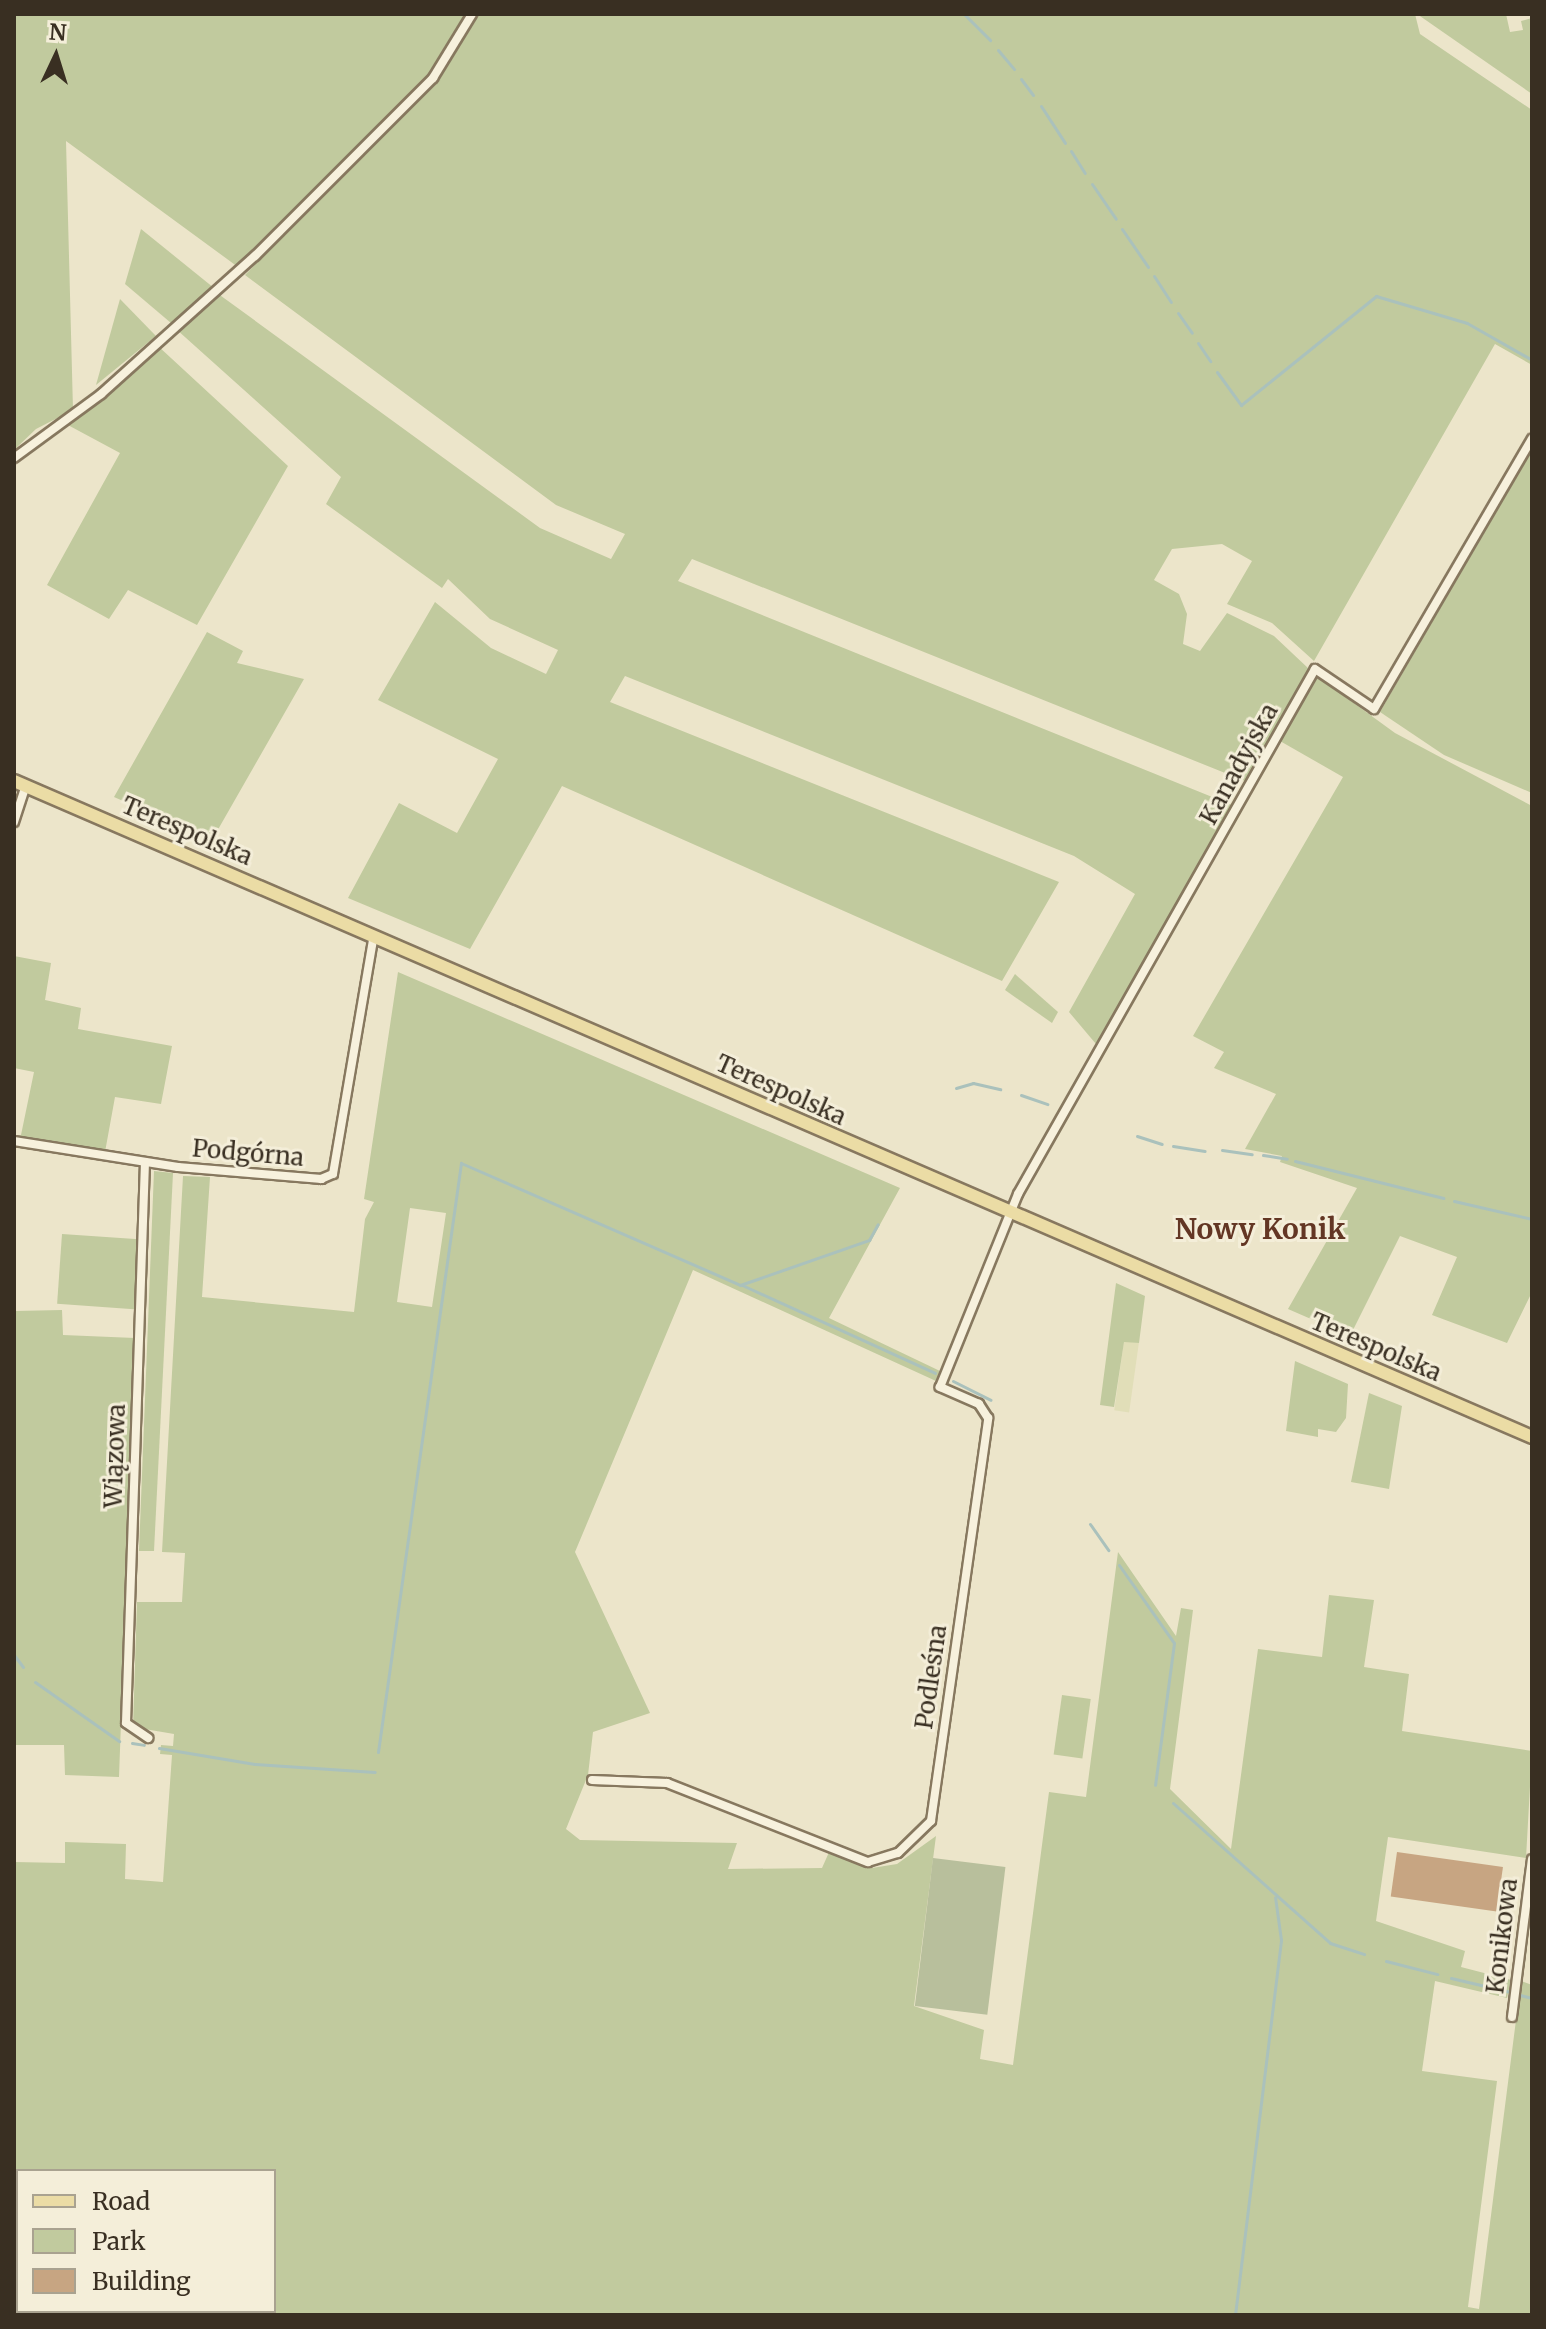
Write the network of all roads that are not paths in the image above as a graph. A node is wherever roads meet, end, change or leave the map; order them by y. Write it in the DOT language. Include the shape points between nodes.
graph roads {
  1 [pos="472,14"];
  2 [pos="1532,439"];
  3 [pos="14,458"];
  4 [pos="20,783"];
  5 [pos="14,822"];
  6 [pos="374,935"];
  7 [pos="14,1141"];
  8 [pos="145,1162"];
  9 [pos="1011,1214"];
  10 [pos="1532,1437"];
  11 [pos="148,1738"];
  12 [pos="592,1780"];
  13 [pos="1532,1859"];
  14 [pos="1512,2017"];
  1 -- 3 [label="street" via="433,78 255,256 101,394"];
  2 -- 9 [label="street, Kanadyjska" via="1374,709 1315,669 1037,1156"];
  4 -- 5 [label="street"];
  4 -- 6 [label="main road, Terespolska"];
  6 -- 8 [label="street, Podgórna" via="333,1174 321,1179"];
  6 -- 9 [label="main road, Terespolska"];
  7 -- 8 [label="street, Podgórna"];
  8 -- 11 [label="street, Wiązowa" via="126,1723"];
  9 -- 10 [label="main road, Terespolska"];
  9 -- 12 [label="street, Podleśna" via="940,1387 979,1404 988,1418 931,1821 898,1853 868,1862 678,1786"];
  13 -- 14 [label="street, Konikowa"];
}
